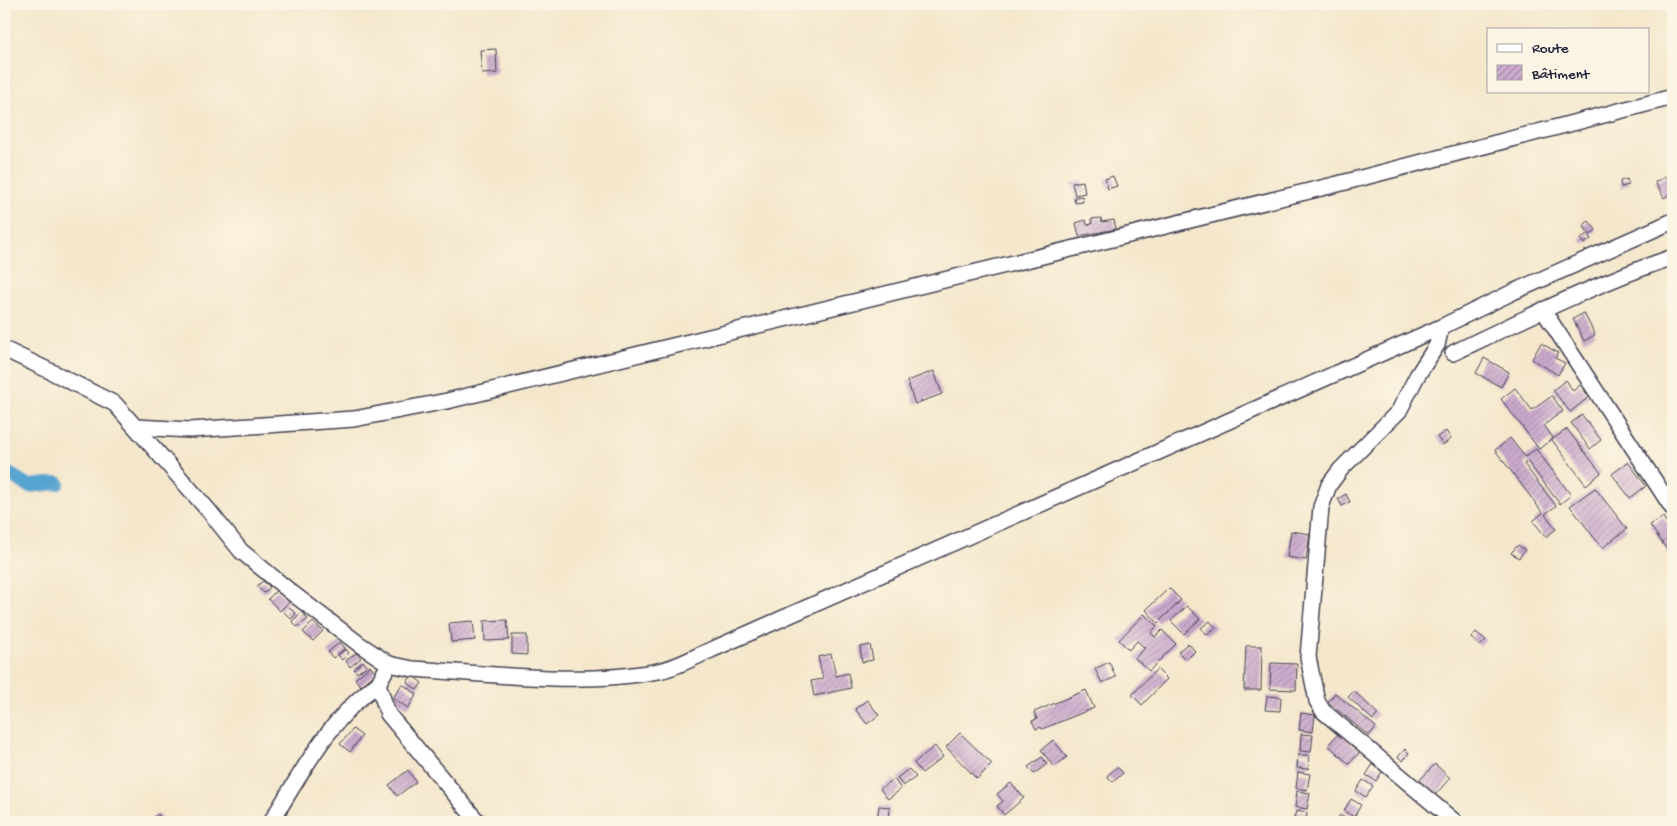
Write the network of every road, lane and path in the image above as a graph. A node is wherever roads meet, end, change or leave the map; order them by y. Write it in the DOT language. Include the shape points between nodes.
graph roads {
  1 [pos="1673,97"];
  2 [pos="1673,221"];
  3 [pos="1673,257"];
  4 [pos="1543,310"];
  5 [pos="1441,327"];
  6 [pos="4,349"];
  7 [pos="1453,353"];
  8 [pos="136,427"];
  9 [pos="1673,509"];
  10 [pos="390,664"];
  11 [pos="368,691"];
  12 [pos="271,822"];
  13 [pos="478,822"];
  14 [pos="1455,822"];
  1 -- 8 [label="street" via="1338,184 447,401 354,419 190,430"];
  2 -- 5 [label="street"];
  3 -- 4 [label="street"];
  4 -- 7 [label="street"];
  4 -- 9 [label="street"];
  5 -- 10 [label="street" via="660,671 572,678 413,669"];
  5 -- 14 [label="street" via="1437,345 1399,411 1328,485 1321,507 1308,657 1317,701 1323,711"];
  6 -- 8 [label="street" via="115,404"];
  8 -- 10 [label="street" via="242,551 338,629"];
  10 -- 11 [label="street"];
  11 -- 12 [label="street" via="334,725"];
  11 -- 13 [label="street"];
}
